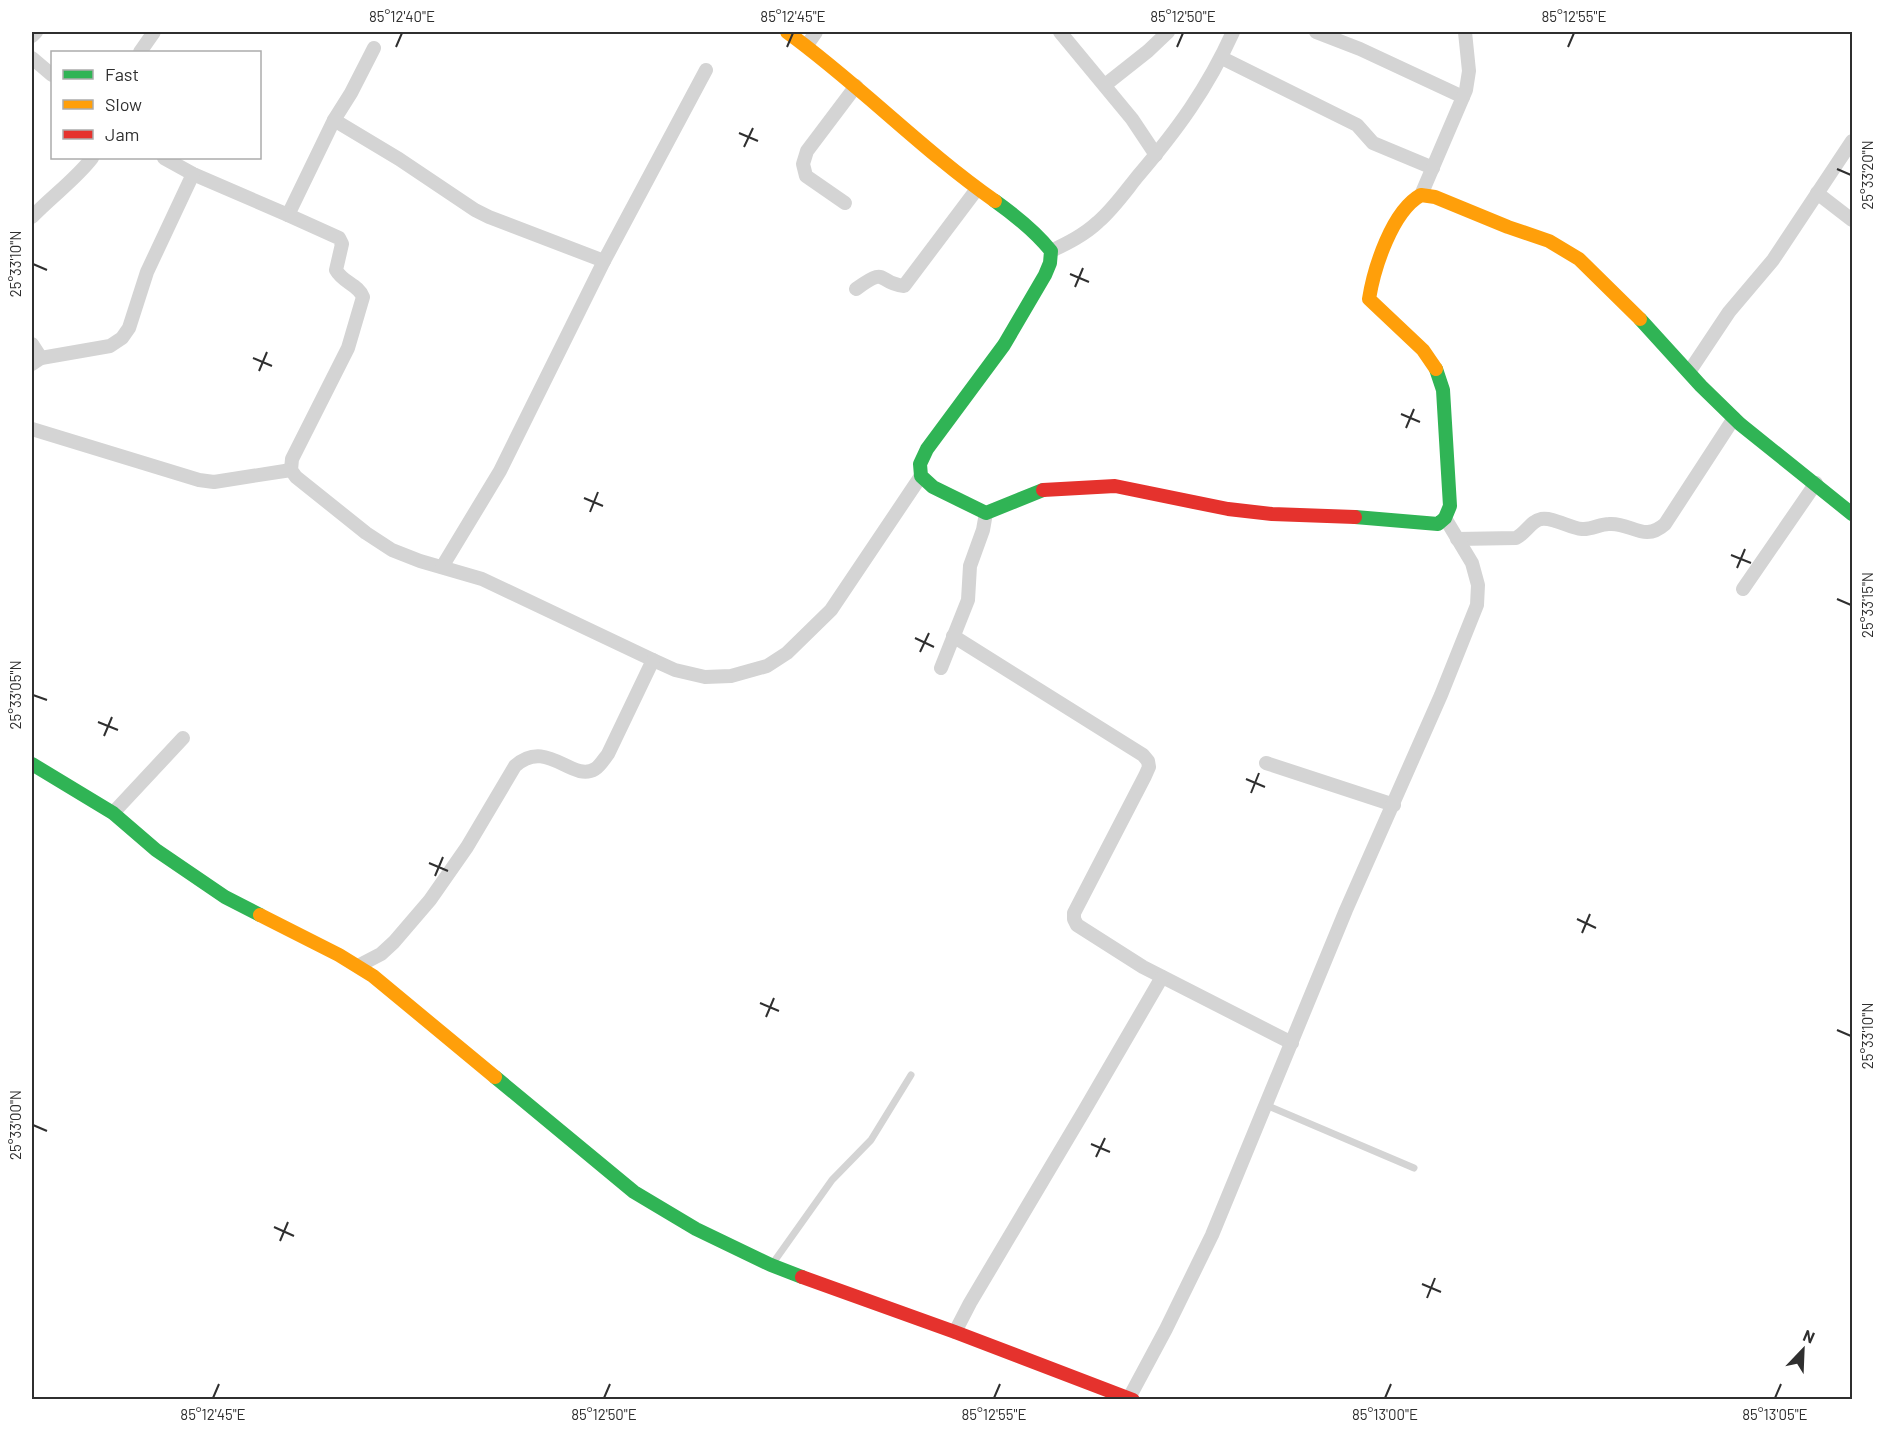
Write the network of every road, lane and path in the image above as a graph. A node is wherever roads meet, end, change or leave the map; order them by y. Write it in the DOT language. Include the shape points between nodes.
graph roads {
  1 [pos="36,32"];
  2 [pos="154,32"];
  3 [pos="787,32"];
  4 [pos="816,32"];
  5 [pos="1060,32"];
  6 [pos="1168,32"];
  7 [pos="1232,32"];
  8 [pos="1316,32"];
  9 [pos="1465,32"];
  10 [pos="32,36"];
  11 [pos="807,45"];
  12 [pos="374,48"];
  13 [pos="141,51"];
  14 [pos="32,58"];
  15 [pos="1222,58"];
  16 [pos="706,70"];
  17 [pos="51,74"];
  18 [pos="856,86"];
  19 [pos="1105,86"];
  20 [pos="1463,97"];
  21 [pos="334,120"];
  22 [pos="1852,141"];
  23 [pos="1156,155"];
  24 [pos="91,159"];
  25 [pos="166,159"];
  26 [pos="1433,168"];
  27 [pos="193,174"];
  28 [pos="977,189"];
  29 [pos="1816,193"];
  30 [pos="1421,195"];
  31 [pos="845,203"];
  32 [pos="288,215"];
  33 [pos="32,217"];
  34 [pos="1852,220"];
  35 [pos="1051,251"];
  36 [pos="604,261"];
  37 [pos="856,289"];
  38 [pos="32,344"];
  39 [pos="36,361"];
  40 [pos="1689,372"];
  41 [pos="1734,418"];
  42 [pos="32,429"];
  43 [pos="291,470"];
  44 [pos="921,476"];
  45 [pos="1816,483"];
  46 [pos="986,513"];
  47 [pos="1852,514"];
  48 [pos="1445,518"];
  49 [pos="1457,539"];
  50 [pos="442,567"];
  51 [pos="1743,589"];
  52 [pos="954,636"];
  53 [pos="653,660"];
  54 [pos="941,668"];
  55 [pos="183,738"];
  56 [pos="1266,763"];
  57 [pos="32,764"];
  58 [pos="1394,805"];
  59 [pos="113,813"];
  60 [pos="357,966"];
  61 [pos="1162,977"];
  62 [pos="1292,1043"];
  63 [pos="911,1075"];
  64 [pos="1266,1105"];
  65 [pos="1414,1168"];
  66 [pos="771,1265"];
  67 [pos="955,1332"];
  68 [pos="1131,1399"];
  1 -- 10 [label="street"];
  2 -- 13 [label="street"];
  3 -- 11 [label="street"];
  4 -- 11 [label="street"];
  5 -- 19 [label="street"];
  6 -- 19 [label="street"];
  7 -- 15 [label="street"];
  8 -- 20 [label="street"];
  9 -- 20 [label="street" via="1469,71"];
  11 -- 18 [label="street"];
  12 -- 21 [label="street"];
  14 -- 17 [label="street"];
  15 -- 23 [label="street" via="1185,119"];
  15 -- 26 [label="street" via="1358,124 1373,143"];
  16 -- 36 [label="street"];
  18 -- 28 [label="street"];
  18 -- 31 [label="street" via="807,151 803,164 806,176"];
  19 -- 23 [label="street"];
  20 -- 26 [label="street"];
  21 -- 32 [label="street"];
  21 -- 36 [label="street" via="474,210"];
  22 -- 29 [label="street"];
  23 -- 35 [label="street" via="1106,215 1080,236"];
  24 -- 33 [label="street"];
  25 -- 27 [label="street"];
  26 -- 30 [label="street"];
  27 -- 32 [label="street"];
  27 -- 39 [label="street" via="147,272 126,333 110,346"];
  28 -- 35 [label="street" via="1032,229"];
  28 -- 37 [label="street" via="904,286 879,276"];
  29 -- 34 [label="street"];
  29 -- 40 [label="street" via="1773,260 1729,312"];
  30 -- 40 [label="street" via="1435,197 1565,249 1630,308"];
  30 -- 48 [label="street" via="1408,204 1398,220 1376,270 1369,299 1423,350 1437,371 1443,390 1448,451 1450,506"];
  32 -- 43 [label="street" via="339,238 342,244 336,270 363,297 348,348 292,459"];
  35 -- 44 [label="street" via="1045,275 1004,345 927,449 920,464"];
  36 -- 50 [label="street" via="500,471"];
  38 -- 39 [label="street"];
  40 -- 41 [label="street"];
  41 -- 45 [label="street"];
  41 -- 49 [label="street" via="1659,530 1646,533 1609,524 1580,529 1545,518 1535,521 1516,538"];
  42 -- 43 [label="street" via="199,480 214,482"];
  43 -- 50 [label="street" via="392,550"];
  44 -- 46 [label="street" via="933,487"];
  44 -- 53 [label="street" via="831,610 787,653 766,666 731,676 705,677"];
  45 -- 47 [label="street"];
  45 -- 51 [label="street"];
  46 -- 48 [label="street" via="1037,491 1090,485 1272,514 1424,524 1438,524"];
  46 -- 52 [label="street" via="970,566 968,600"];
  48 -- 49 [label="street"];
  49 -- 58 [label="street" via="1472,563 1478,585 1477,605"];
  50 -- 53 [label="street" via="482,579"];
  52 -- 54 [label="street"];
  52 -- 61 [label="street" via="1115,736 1148,761 1145,776 1077,905 1074,919 1077,925"];
  53 -- 60 [label="street" via="608,754 597,768 581,771 540,755 523,759 430,900 381,954"];
  55 -- 59 [label="street"];
  56 -- 58 [label="street"];
  57 -- 59 [label="street"];
  58 -- 62 [label="street"];
  59 -- 60 [label="street" via="156,850 225,897"];
  60 -- 66 [label="street" via="634,1192 696,1229"];
  61 -- 62 [label="street"];
  61 -- 67 [label="street"];
  62 -- 64 [label="street"];
  63 -- 66 [label="lane" via="871,1140 832,1180"];
  64 -- 65 [label="lane"];
  64 -- 68 [label="street" via="1212,1234"];
  66 -- 67 [label="street"];
  67 -- 68 [label="street"];
}
